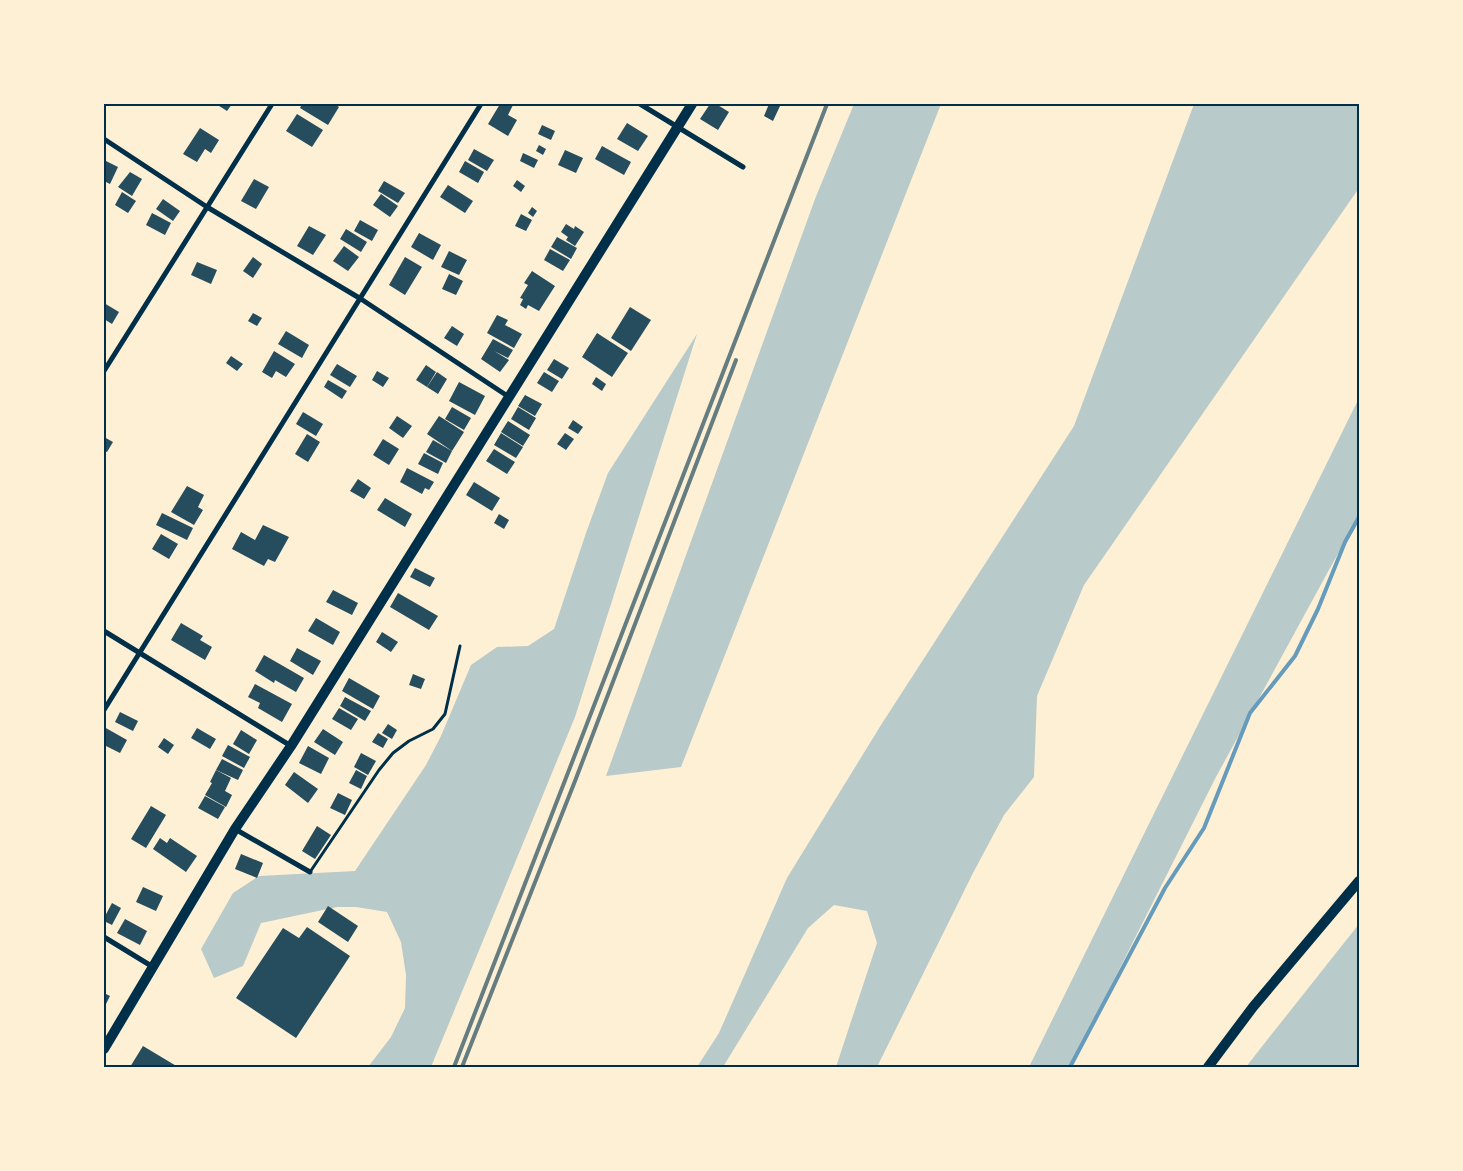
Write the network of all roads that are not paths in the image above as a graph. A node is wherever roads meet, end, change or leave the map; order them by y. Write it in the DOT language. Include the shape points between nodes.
graph roads {
  1 [pos="272,104"];
  2 [pos="481,104"];
  3 [pos="640,104"];
  4 [pos="692,104"];
  5 [pos="677,128"];
  6 [pos="104,139"];
  7 [pos="743,167"];
  8 [pos="207,207"];
  9 [pos="361,299"];
  10 [pos="104,371"];
  11 [pos="509,397"];
  12 [pos="104,631"];
  13 [pos="460,646"];
  14 [pos="140,654"];
  15 [pos="104,710"];
  16 [pos="291,746"];
  17 [pos="235,829"];
  18 [pos="310,872"];
  19 [pos="1359,881"];
  20 [pos="104,938"];
  21 [pos="154,968"];
  22 [pos="104,1049"];
  23 [pos="1208,1067"];
  1 -- 8 [label="street"];
  2 -- 9 [label="street"];
  3 -- 5 [label="street"];
  4 -- 5 [label="main road"];
  5 -- 7 [label="street"];
  5 -- 11 [label="main road"];
  6 -- 8 [label="street"];
  8 -- 9 [label="street"];
  8 -- 10 [label="street"];
  9 -- 11 [label="street"];
  9 -- 14 [label="street"];
  11 -- 16 [label="main road"];
  12 -- 14 [label="street"];
  13 -- 18 [label="lane" via="445,714 433,729 409,741 388,759"];
  14 -- 15 [label="street"];
  14 -- 16 [label="street"];
  16 -- 17 [label="main road"];
  17 -- 18 [label="street"];
  17 -- 21 [label="main road"];
  19 -- 23 [label="main road" via="1253,1007"];
  20 -- 21 [label="street"];
  21 -- 22 [label="main road"];
}
